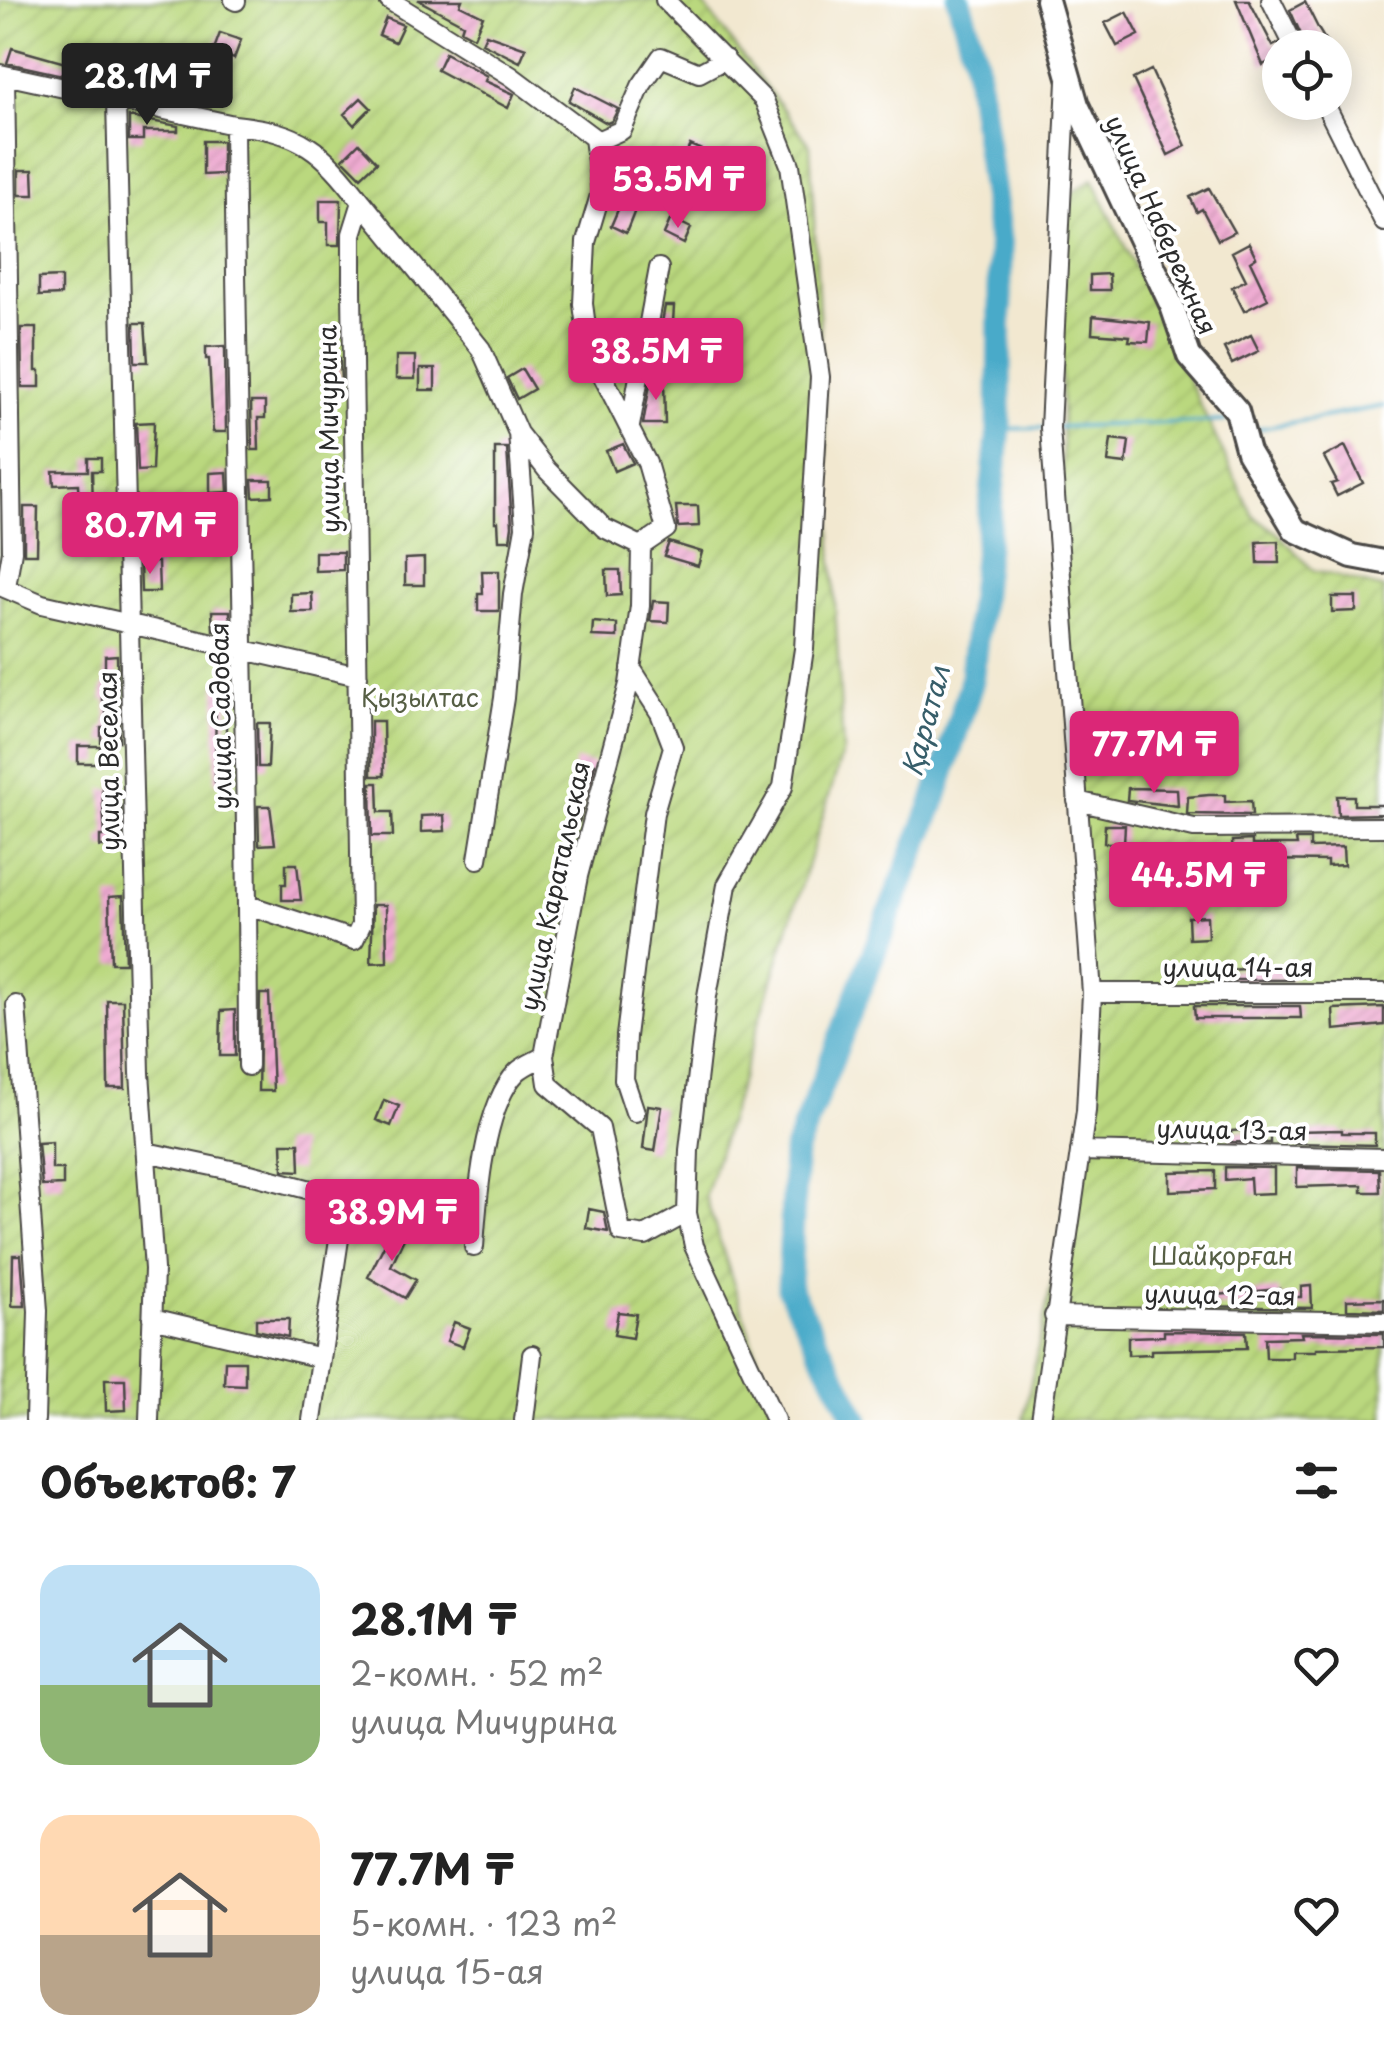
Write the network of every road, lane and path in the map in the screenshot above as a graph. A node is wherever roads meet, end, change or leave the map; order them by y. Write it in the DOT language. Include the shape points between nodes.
graph roads {
  1 [pos="389,0"];
  2 [pos="665,0"];
  3 [pos="1047,0"];
  4 [pos="1271,0"];
  5 [pos="1286,30"];
  6 [pos="725,59"];
  7 [pos="1068,65"];
  8 [pos="2,75"];
  9 [pos="116,101"];
  10 [pos="1333,120"];
  11 [pos="234,125"];
  12 [pos="595,142"];
  13 [pos="362,202"];
  14 [pos="1384,222"];
  15 [pos="659,268"];
  16 [pos="630,426"];
  17 [pos="518,433"];
  18 [pos="641,546"];
  19 [pos="1384,562"];
  20 [pos="3,586"];
  21 [pos="131,624"];
  22 [pos="246,650"];
  23 [pos="631,668"];
  24 [pos="358,676"];
  25 [pos="1077,801"];
  26 [pos="1384,827"];
  27 [pos="478,860"];
  28 [pos="248,905"];
  29 [pos="1092,993"];
  30 [pos="1384,994"];
  31 [pos="16,1005"];
  32 [pos="544,1056"];
  33 [pos="248,1066"];
  34 [pos="636,1112"];
  35 [pos="1080,1151"];
  36 [pos="146,1152"];
  37 [pos="1384,1158"];
  38 [pos="687,1213"];
  39 [pos="474,1247"];
  40 [pos="1054,1316"];
  41 [pos="152,1318"];
  42 [pos="1384,1322"];
  43 [pos="532,1356"];
  44 [pos="321,1358"];
  45 [pos="35,1420"];
  46 [pos="148,1420"];
  47 [pos="312,1420"];
  48 [pos="524,1420"];
  49 [pos="774,1420"];
  50 [pos="1042,1420"];
  1 -- 12 [label="street" via="511,76"];
  2 -- 6 [label="street"];
  3 -- 7 [label="street, улица Набережная"];
  4 -- 5 [label="street"];
  6 -- 12 [label="street" via="699,73 661,58 622,130"];
  6 -- 38 [label="street" via="764,100 790,164 820,377 804,650 789,748 782,787 727,885 707,996"];
  7 -- 19 [label="street, улица Набережная" via="1077,106 1189,356 1238,411 1248,452 1295,530 1352,556"];
  7 -- 25 [label="street" via="1050,408"];
  8 -- 9 [label="street"];
  8 -- 20 [label="street" via="12,550"];
  9 -- 11 [label="street"];
  9 -- 21 [label="street, улица Веселая"];
  10 -- 14 [label="street"];
  11 -- 13 [label="street" via="274,129 306,143"];
  11 -- 22 [label="street, улица Садовая"];
  12 -- 16 [label="street" via="601,192 586,242 583,304 589,349"];
  13 -- 17 [label="street" via="481,350"];
  13 -- 24 [label="street, улица Мичурина" via="352,234"];
  15 -- 16 [label="street"];
  16 -- 18 [label="street" via="666,529"];
  17 -- 18 [label="street" via="604,528"];
  17 -- 27 [label="street" via="524,526"];
  18 -- 23 [label="street, улица Каратальская"];
  20 -- 21 [label="street" via="42,604"];
  21 -- 22 [label="street"];
  21 -- 36 [label="street, улица Веселая"];
  22 -- 24 [label="street"];
  22 -- 28 [label="street, улица Садовая"];
  23 -- 32 [label="street, улица Каратальская" via="578,876"];
  23 -- 34 [label="street" via="674,746 654,813 626,1036 624,1078"];
  24 -- 28 [label="street, улица Мичурина" via="361,925 354,940"];
  25 -- 26 [label="street" via="1194,828"];
  25 -- 29 [label="street"];
  28 -- 33 [label="street, улица Садовая"];
  29 -- 30 [label="street, улица 14-ая"];
  29 -- 35 [label="street"];
  31 -- 45 [label="street" via="38,1311"];
  32 -- 38 [label="street" via="548,1084 600,1128 621,1232 645,1236"];
  32 -- 39 [label="street" via="517,1071 500,1100 480,1174"];
  35 -- 37 [label="street, улица 13-ая"];
  35 -- 40 [label="street"];
  36 -- 41 [label="street, улица Веселая"];
  36 -- 44 [label="street" via="345,1200"];
  38 -- 49 [label="street" via="694,1246"];
  40 -- 42 [label="street, улица 12-ая"];
  40 -- 50 [label="street"];
  41 -- 44 [label="street"];
  41 -- 46 [label="street, улица Веселая"];
  43 -- 48 [label="street"];
  44 -- 47 [label="street"];
}
